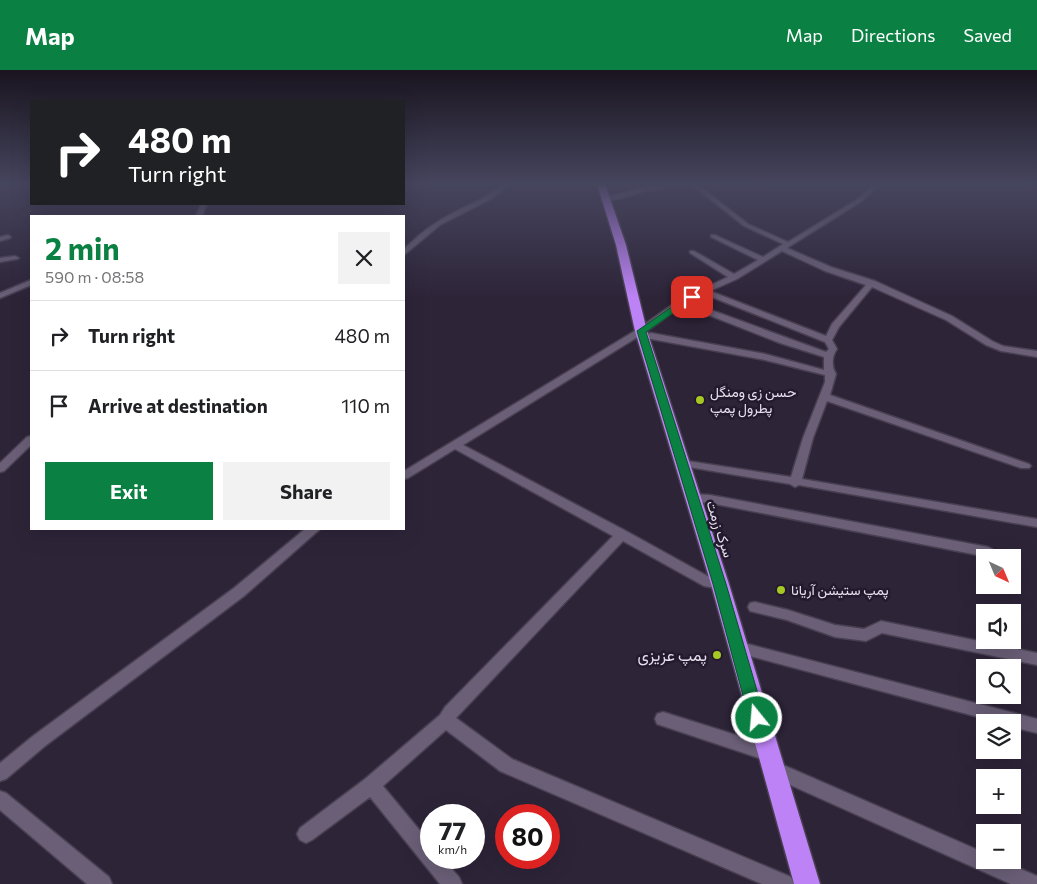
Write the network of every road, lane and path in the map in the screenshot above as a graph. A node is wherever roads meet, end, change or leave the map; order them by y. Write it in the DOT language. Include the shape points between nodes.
graph roads {
  1 [pos="441,222"];
  2 [pos="613,222"];
  3 [pos="741,222"];
  4 [pos="824,222"];
  5 [pos="713,236"];
  6 [pos="8,237"];
  7 [pos="0,240"];
  8 [pos="785,246"];
  9 [pos="405,251"];
  10 [pos="692,252"];
  11 [pos="15,258"];
  12 [pos="0,260"];
  13 [pos="764,260"];
  14 [pos="734,277"];
  15 [pos="30,282"];
  16 [pos="872,283"];
  17 [pos="702,291"];
  18 [pos="0,296"];
  19 [pos="682,302"];
  20 [pos="643,334"];
  21 [pos="828,340"];
  22 [pos="1037,354"];
  23 [pos="828,356"];
  24 [pos="831,374"];
  25 [pos="824,398"];
  26 [pos="30,440"];
  27 [pos="455,445"];
  28 [pos="681,463"];
  29 [pos="1025,466"];
  30 [pos="0,469"];
  31 [pos="405,475"];
  32 [pos="795,483"];
  33 [pos="692,498"];
  34 [pos="1037,523"];
  35 [pos="312,530"];
  36 [pos="622,534"];
  37 [pos="976,550"];
  38 [pos="720,584"];
  39 [pos="755,607"];
  40 [pos="736,647"];
  41 [pos="1037,659"];
  42 [pos="663,719"];
  43 [pos="446,720"];
  44 [pos="1037,726"];
  45 [pos="770,761"];
  46 [pos="0,772"];
  47 [pos="371,784"];
  48 [pos="0,799"];
  49 [pos="306,834"];
  50 [pos="102,884"];
  51 [pos="452,884"];
  52 [pos="784,884"];
  53 [pos="806,884"];
  54 [pos="1034,884"];
  1 -- 9 [label="street"];
  2 -- 20 [label="highway, سرک زرمت"];
  3 -- 8 [label="street"];
  4 -- 8 [label="street"];
  5 -- 13 [label="street"];
  6 -- 7 [label="street"];
  8 -- 13 [label="street"];
  8 -- 16 [label="street" via="828,269"];
  10 -- 14 [label="street"];
  11 -- 12 [label="street"];
  13 -- 14 [label="street"];
  14 -- 17 [label="street"];
  15 -- 18 [label="street"];
  16 -- 21 [label="street" via="835,326"];
  16 -- 22 [label="street" via="948,318 989,343"];
  17 -- 19 [label="street"];
  17 -- 21 [label="street"];
  19 -- 20 [label="street"];
  19 -- 23 [label="street"];
  20 -- 24 [label="street"];
  20 -- 27 [label="street"];
  20 -- 28 [label="highway, سرک زرمت"];
  21 -- 23 [label="street" via="833,348"];
  23 -- 24 [label="street"];
  24 -- 25 [label="street"];
  25 -- 29 [label="street"];
  25 -- 32 [label="street"];
  26 -- 30 [label="street"];
  27 -- 31 [label="street"];
  27 -- 36 [label="street"];
  28 -- 32 [label="street"];
  28 -- 33 [label="highway, سرک زرمت"];
  32 -- 34 [label="street"];
  33 -- 37 [label="street"];
  33 -- 38 [label="highway, سرک زرمت"];
  35 -- 46 [label="street" via="239,592"];
  36 -- 38 [label="street" via="709,582"];
  36 -- 43 [label="street"];
  38 -- 40 [label="highway, سرک زرمت"];
  39 -- 41 [label="street" via="835,631 866,635 880,627"];
  40 -- 44 [label="street"];
  40 -- 45 [label="highway, سرک زرمت"];
  42 -- 45 [label="street"];
  43 -- 47 [label="street"];
  43 -- 52 [label="street" via="506,764"];
  45 -- 53 [label="highway, سرک زرمت"];
  45 -- 54 [label="street"];
  47 -- 49 [label="street"];
  47 -- 51 [label="street"];
  48 -- 50 [label="street"];
}
